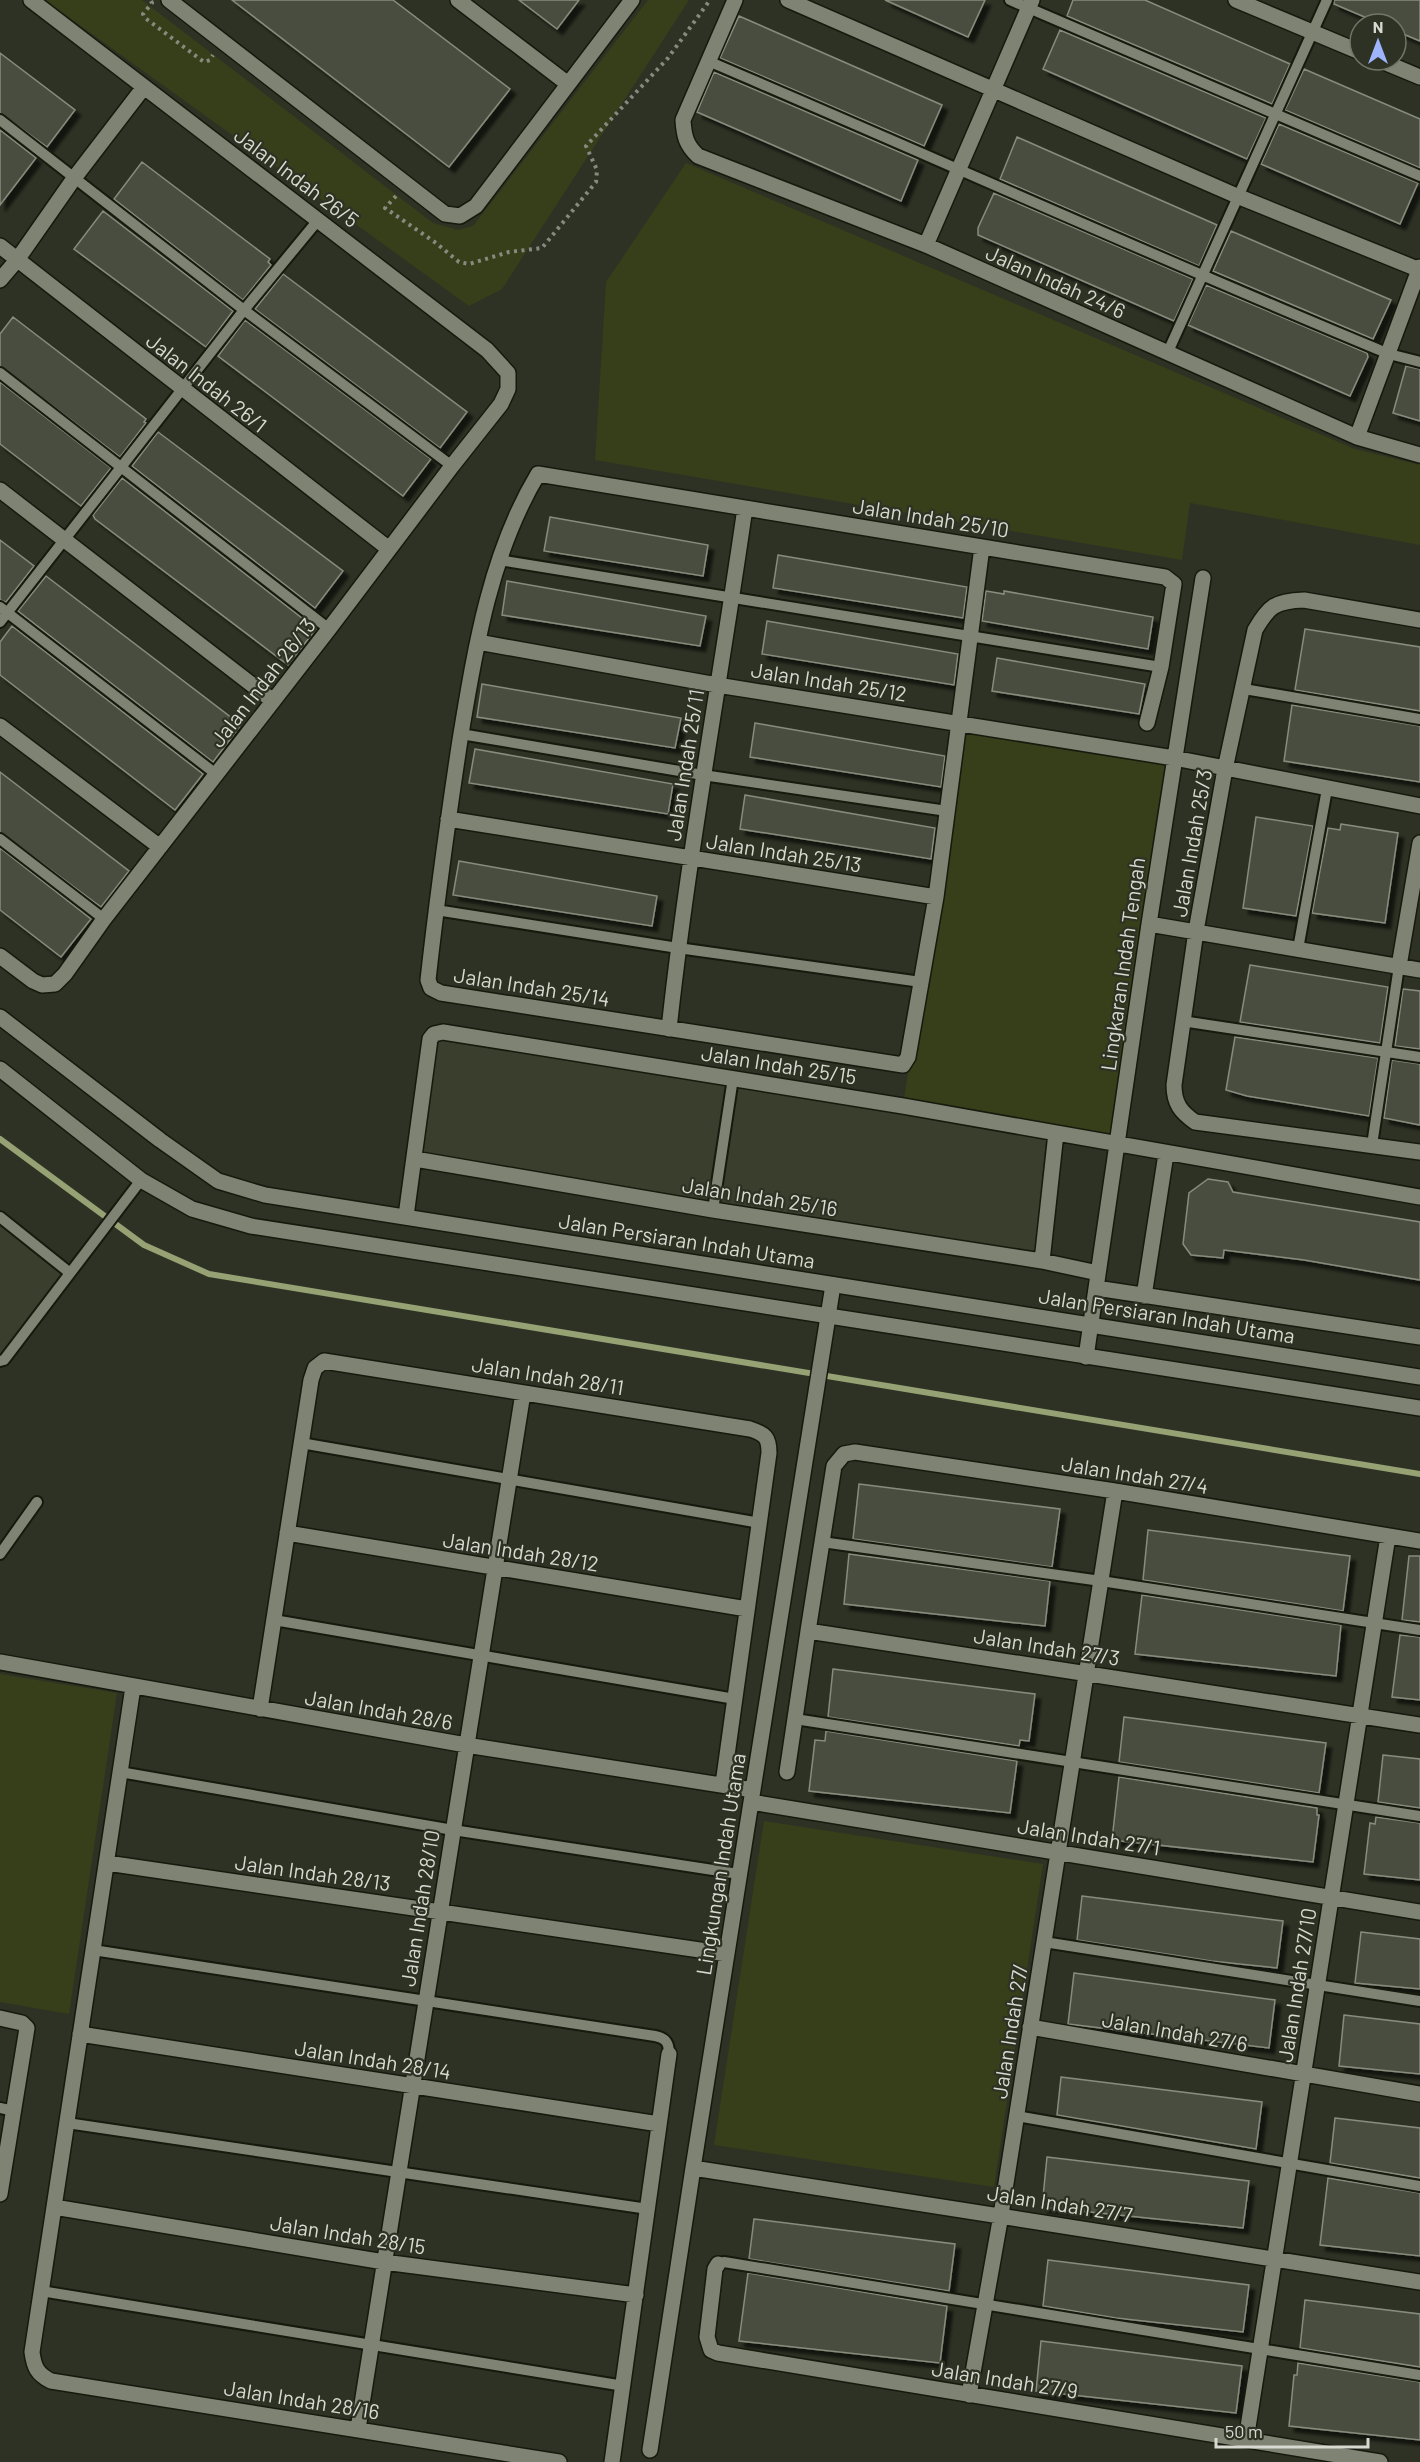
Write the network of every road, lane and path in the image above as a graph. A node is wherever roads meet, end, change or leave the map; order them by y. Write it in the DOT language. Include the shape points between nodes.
graph roads {
  1 [pos="31,0"];
  2 [pos="150,0"];
  3 [pos="169,0"];
  4 [pos="458,0"];
  5 [pos="632,0"];
  6 [pos="710,0"];
  7 [pos="735,0"];
  8 [pos="788,0"];
  9 [pos="1010,0"];
  10 [pos="1236,0"];
  11 [pos="1327,0"];
  12 [pos="1030,4"];
  13 [pos="1313,32"];
  14 [pos="1348,47"];
  15 [pos="217,51"];
  16 [pos="708,61"];
  17 [pos="568,84"];
  18 [pos="144,87"];
  19 [pos="993,88"];
  20 [pos="1275,112"];
  21 [pos="0,120"];
  22 [pos="960,168"];
  23 [pos="1420,176"];
  24 [pos="75,177"];
  25 [pos="400,192"];
  26 [pos="1237,196"];
  27 [pos="319,219"];
  28 [pos="926,245"];
  29 [pos="0,246"];
  30 [pos="17,260"];
  31 [pos="1420,268"];
  32 [pos="1202,277"];
  33 [pos="0,279"];
  34 [pos="244,310"];
  35 [pos="1167,354"];
  36 [pos="1389,354"];
  37 [pos="1420,362"];
  38 [pos="0,373"];
  39 [pos="182,390"];
  40 [pos="501,404"];
  41 [pos="1357,436"];
  42 [pos="1420,454"];
  43 [pos="452,466"];
  44 [pos="122,467"];
  45 [pos="538,474"];
  46 [pos="0,490"];
  47 [pos="745,508"];
  48 [pos="64,540"];
  49 [pos="982,547"];
  50 [pos="389,549"];
  51 [pos="499,560"];
  52 [pos="1203,578"];
  53 [pos="732,598"];
  54 [pos="2,614"];
  55 [pos="1420,620"];
  56 [pos="329,629"];
  57 [pos="971,636"];
  58 [pos="478,642"];
  59 [pos="1161,667"];
  60 [pos="717,685"];
  61 [pos="1244,689"];
  62 [pos="273,701"];
  63 [pos="1420,719"];
  64 [pos="960,723"];
  65 [pos="1147,723"];
  66 [pos="0,726"];
  67 [pos="461,734"];
  68 [pos="1174,758"];
  69 [pos="1225,769"];
  70 [pos="216,774"];
  71 [pos="703,775"];
  72 [pos="1327,789"];
  73 [pos="1420,806"];
  74 [pos="947,812"];
  75 [pos="448,819"];
  76 [pos="0,839"];
  77 [pos="1420,843"];
  78 [pos="160,847"];
  79 [pos="691,858"];
  80 [pos="936,897"];
  81 [pos="436,910"];
  82 [pos="104,920"];
  83 [pos="1149,924"];
  84 [pos="1196,931"];
  85 [pos="678,948"];
  86 [pos="1298,949"];
  87 [pos="0,956"];
  88 [pos="1399,966"];
  89 [pos="1420,970"];
  90 [pos="921,982"];
  91 [pos="0,1017"];
  92 [pos="1182,1021"];
  93 [pos="669,1029"];
  94 [pos="1384,1052"];
  95 [pos="1420,1057"];
  96 [pos="0,1069"];
  97 [pos="733,1078"];
  98 [pos="1056,1133"];
  99 [pos="1117,1144"];
  100 [pos="1372,1145"];
  101 [pos="1420,1152"];
  102 [pos="1166,1154"];
  103 [pos="415,1159"];
  104 [pos="141,1180"];
  105 [pos="1420,1197"];
  106 [pos="713,1210"];
  107 [pos="406,1216"];
  108 [pos="0,1217"];
  109 [pos="1042,1261"];
  110 [pos="70,1273"];
  111 [pos="1097,1281"];
  112 [pos="833,1285"];
  113 [pos="1144,1296"];
  114 [pos="828,1316"];
  115 [pos="1091,1324"];
  116 [pos="1420,1337"];
  117 [pos="1086,1357"];
  118 [pos="0,1361"];
  119 [pos="1420,1377"];
  120 [pos="523,1393"];
  121 [pos="1420,1408"];
  122 [pos="301,1443"];
  123 [pos="509,1478"];
  124 [pos="1115,1491"];
  125 [pos="37,1502"];
  126 [pos="760,1524"];
  127 [pos="287,1533"];
  128 [pos="1388,1536"];
  129 [pos="1420,1541"];
  130 [pos="822,1542"];
  131 [pos="0,1554"];
  132 [pos="494,1569"];
  133 [pos="1101,1581"];
  134 [pos="747,1609"];
  135 [pos="274,1620"];
  136 [pos="1375,1623"];
  137 [pos="1420,1630"];
  138 [pos="808,1631"];
  139 [pos="480,1657"];
  140 [pos="0,1662"];
  141 [pos="1086,1673"];
  142 [pos="133,1687"];
  143 [pos="735,1699"];
  144 [pos="260,1709"];
  145 [pos="1360,1715"];
  146 [pos="795,1719"];
  147 [pos="1420,1725"];
  148 [pos="466,1745"];
  149 [pos="1072,1762"];
  150 [pos="120,1772"];
  151 [pos="787,1772"];
  152 [pos="723,1784"];
  153 [pos="752,1796"];
  154 [pos="1346,1805"];
  155 [pos="1420,1816"];
  156 [pos="453,1830"];
  157 [pos="1058,1852"];
  158 [pos="107,1863"];
  159 [pos="739,1874"];
  160 [pos="1332,1897"];
  161 [pos="440,1911"];
  162 [pos="1420,1912"];
  163 [pos="1044,1942"];
  164 [pos="93,1950"];
  165 [pos="727,1954"];
  166 [pos="1318,1985"];
  167 [pos="426,1999"];
  168 [pos="1420,2001"];
  169 [pos="0,2018"];
  170 [pos="1030,2028"];
  171 [pos="80,2034"];
  172 [pos="669,2054"];
  173 [pos="1304,2074"];
  174 [pos="412,2087"];
  175 [pos="1420,2094"];
  176 [pos="7,2110"];
  177 [pos="1016,2116"];
  178 [pos="67,2123"];
  179 [pos="659,2124"];
  180 [pos="1289,2163"];
  181 [pos="693,2168"];
  182 [pos="398,2173"];
  183 [pos="1420,2186"];
  184 [pos="0,2194"];
  185 [pos="54,2207"];
  186 [pos="648,2210"];
  187 [pos="1001,2216"];
  188 [pos="1275,2259"];
  189 [pos="384,2262"];
  190 [pos="718,2264"];
  191 [pos="1420,2282"];
  192 [pos="41,2291"];
  193 [pos="636,2295"];
  194 [pos="984,2304"];
  195 [pos="371,2346"];
  196 [pos="1260,2349"];
  197 [pos="1420,2375"];
  198 [pos="624,2386"];
  199 [pos="969,2395"];
  200 [pos="358,2429"];
  201 [pos="1246,2440"];
  202 [pos="650,2450"];
  203 [pos="559,2462"];
  204 [pos="612,2462"];
  205 [pos="1380,2462"];
  1 -- 18 [label="street, Jalan Indah 26/5"];
  2 -- 15 [label="path" via="145,18 204,62"];
  3 -- 17 [label="street" via="445,214 460,216 476,206"];
  4 -- 17 [label="street"];
  5 -- 17 [label="street"];
  6 -- 25 [label="path" via="668,58 586,146 597,170 596,182 542,248 508,252 469,264 459,262 385,208"];
  7 -- 16 [label="street"];
  8 -- 19 [label="street"];
  9 -- 12 [label="lane"];
  10 -- 13 [label="street"];
  11 -- 13 [label="lane"];
  12 -- 19 [label="street"];
  12 -- 20 [label="lane"];
  13 -- 14 [label="street"];
  13 -- 20 [label="lane"];
  16 -- 22 [label="lane"];
  16 -- 28 [label="street, Jalan Indah 24/6" via="683,120 688,147 698,156"];
  18 -- 24 [label="street"];
  18 -- 27 [label="street, Jalan Indah 26/5"];
  19 -- 22 [label="street"];
  19 -- 26 [label="street"];
  20 -- 23 [label="lane"];
  20 -- 26 [label="lane"];
  21 -- 24 [label="lane"];
  22 -- 28 [label="street"];
  22 -- 32 [label="lane"];
  24 -- 30 [label="street"];
  24 -- 34 [label="lane"];
  26 -- 31 [label="street"];
  26 -- 32 [label="lane"];
  27 -- 34 [label="lane"];
  27 -- 40 [label="street, Jalan Indah 26/5" via="498,360 507,373 507,389"];
  28 -- 35 [label="street, Jalan Indah 24/6"];
  29 -- 30 [label="street, Jalan Indah 26/1"];
  30 -- 33 [label="street"];
  30 -- 39 [label="street, Jalan Indah 26/1"];
  31 -- 36 [label="street"];
  32 -- 35 [label="lane"];
  32 -- 36 [label="lane"];
  34 -- 39 [label="lane"];
  34 -- 43 [label="lane"];
  35 -- 41 [label="street, Jalan Indah 24/6"];
  36 -- 37 [label="lane"];
  36 -- 41 [label="street"];
  38 -- 44 [label="lane"];
  39 -- 44 [label="lane"];
  39 -- 50 [label="street, Jalan Indah 26/1"];
  40 -- 43 [label="street, Jalan Indah 26/13"];
  41 -- 42 [label="street, Jalan Indah 24/6"];
  43 -- 50 [label="street, Jalan Indah 26/13"];
  44 -- 48 [label="lane"];
  44 -- 56 [label="lane"];
  45 -- 47 [label="street, Jalan Indah 25/10"];
  45 -- 51 [label="street, Jalan Indah 25/14"];
  46 -- 48 [label="street"];
  47 -- 49 [label="street, Jalan Indah 25/10"];
  47 -- 53 [label="street, Jalan Indah 25/11"];
  48 -- 54 [label="lane"];
  48 -- 62 [label="street"];
  49 -- 57 [label="street"];
  49 -- 59 [label="street, Jalan Indah 25/10" via="1165,577 1174,584"];
  50 -- 56 [label="street, Jalan Indah 26/13"];
  51 -- 53 [label="lane"];
  51 -- 58 [label="street, Jalan Indah 25/14"];
  52 -- 68 [label="street, Lingkaran Indah Tengah"];
  53 -- 57 [label="lane"];
  53 -- 60 [label="street, Jalan Indah 25/11"];
  54 -- 70 [label="lane"];
  55 -- 61 [label="street, Jalan Indah 25/3" via="1304,600 1275,604 1255,630"];
  56 -- 62 [label="street, Jalan Indah 26/13"];
  57 -- 59 [label="lane"];
  57 -- 64 [label="street"];
  58 -- 60 [label="street, Jalan Indah 25/12"];
  58 -- 67 [label="street, Jalan Indah 25/14"];
  59 -- 65 [label="street, Jalan Indah 25/10"];
  60 -- 64 [label="street, Jalan Indah 25/12"];
  60 -- 71 [label="street, Jalan Indah 25/11"];
  61 -- 63 [label="lane"];
  61 -- 69 [label="street, Jalan Indah 25/3"];
  62 -- 70 [label="street, Jalan Indah 26/13"];
  64 -- 68 [label="street, Jalan Indah 25/12"];
  64 -- 74 [label="street"];
  66 -- 78 [label="street"];
  67 -- 71 [label="lane"];
  67 -- 75 [label="street, Jalan Indah 25/14"];
  68 -- 69 [label="street, Jalan Indah 25/12"];
  68 -- 83 [label="street, Lingkaran Indah Tengah"];
  69 -- 72 [label="street, Jalan Indah 25/12"];
  69 -- 84 [label="street, Jalan Indah 25/3"];
  70 -- 78 [label="street, Jalan Indah 26/13"];
  71 -- 74 [label="lane"];
  71 -- 79 [label="street, Jalan Indah 25/11"];
  72 -- 73 [label="street, Jalan Indah 25/12"];
  72 -- 86 [label="lane"];
  74 -- 80 [label="street"];
  75 -- 79 [label="street, Jalan Indah 25/13"];
  75 -- 81 [label="street, Jalan Indah 25/14"];
  76 -- 82 [label="lane"];
  77 -- 88 [label="street"];
  78 -- 82 [label="street, Jalan Indah 26/13"];
  79 -- 80 [label="street, Jalan Indah 25/13"];
  79 -- 85 [label="street, Jalan Indah 25/11"];
  80 -- 90 [label="street"];
  81 -- 85 [label="lane"];
  81 -- 93 [label="street, Jalan Indah 25/14" via="428,980 431,988 441,993"];
  82 -- 87 [label="street, Jalan Indah 26/13" via="55,984 33,981"];
  83 -- 84 [label="street"];
  83 -- 99 [label="street, Lingkaran Indah Tengah"];
  84 -- 86 [label="street"];
  84 -- 92 [label="street, Jalan Indah 25/3"];
  85 -- 90 [label="lane"];
  85 -- 93 [label="street, Jalan Indah 25/11"];
  86 -- 88 [label="street"];
  88 -- 89 [label="street"];
  88 -- 94 [label="lane"];
  90 -- 93 [label="street, Jalan Indah 25/14" via="908,1057 903,1065"];
  91 -- 107 [label="street, Jalan Persiaran Indah Utama" via="218,1181 265,1195"];
  92 -- 94 [label="lane"];
  92 -- 100 [label="street, Jalan Indah 25/3" via="1174,1098 1181,1112 1196,1122"];
  94 -- 95 [label="lane"];
  94 -- 100 [label="lane"];
  96 -- 104 [label="street"];
  97 -- 98 [label="street, Jalan Indah 25/15"];
  97 -- 103 [label="street, Jalan Indah 25/15" via="443,1032 434,1034 430,1039"];
  97 -- 106 [label="lane"];
  98 -- 99 [label="street, Jalan Indah 25/15"];
  98 -- 109 [label="street"];
  99 -- 102 [label="street, Jalan Indah 25/15"];
  99 -- 111 [label="street, Lingkaran Indah Tengah"];
  100 -- 101 [label="street"];
  102 -- 105 [label="street, Jalan Indah 25/15"];
  102 -- 113 [label="street"];
  103 -- 106 [label="street, Jalan Indah 25/16"];
  103 -- 107 [label="street"];
  104 -- 110 [label="lane"];
  104 -- 114 [label="street" via="192,1209 251,1226"];
  106 -- 109 [label="street, Jalan Indah 25/16"];
  107 -- 112 [label="street, Jalan Persiaran Indah Utama"];
  108 -- 110 [label="lane"];
  109 -- 111 [label="street, Jalan Indah 25/16"];
  110 -- 118 [label="lane"];
  111 -- 113 [label="street, Jalan Indah 25/16"];
  111 -- 115 [label="street, Lingkaran Indah Tengah"];
  112 -- 114 [label="street, Lingkungan Indah Utama"];
  112 -- 115 [label="street, Jalan Persiaran Indah Utama"];
  113 -- 116 [label="street, Jalan Indah 25/16"];
  114 -- 117 [label="street"];
  114 -- 153 [label="street, Lingkungan Indah Utama"];
  115 -- 117 [label="street, Lingkaran Indah Tengah"];
  115 -- 119 [label="street, Jalan Persiaran Indah Utama"];
  117 -- 121 [label="street"];
  120 -- 122 [label="street, Jalan Indah 28/11" via="324,1361 315,1368 311,1380"];
  120 -- 123 [label="street, Jalan Indah 28/10"];
  120 -- 126 [label="street, Jalan Indah 28/11" via="764,1434 769,1441 769,1453"];
  122 -- 123 [label="lane"];
  122 -- 127 [label="street"];
  123 -- 126 [label="lane"];
  123 -- 132 [label="street, Jalan Indah 28/10"];
  124 -- 128 [label="street, Jalan Indah 27/4"];
  124 -- 130 [label="street, Jalan Indah 27/4" via="855,1452 844,1454 834,1466"];
  124 -- 133 [label="street, Jalan Indah 27/"];
  125 -- 131 [label="lane"];
  126 -- 134 [label="street"];
  127 -- 132 [label="street, Jalan Indah 28/12"];
  127 -- 135 [label="street"];
  128 -- 129 [label="street, Jalan Indah 27/4"];
  128 -- 136 [label="street, Jalan Indah 27/10"];
  130 -- 133 [label="lane"];
  130 -- 138 [label="street"];
  132 -- 134 [label="street, Jalan Indah 28/12"];
  132 -- 139 [label="street, Jalan Indah 28/10"];
  133 -- 136 [label="lane"];
  133 -- 141 [label="street, Jalan Indah 27/"];
  134 -- 143 [label="street"];
  135 -- 139 [label="lane"];
  135 -- 144 [label="street"];
  136 -- 137 [label="lane"];
  136 -- 145 [label="street, Jalan Indah 27/10"];
  138 -- 141 [label="street, Jalan Indah 27/3"];
  138 -- 146 [label="street"];
  139 -- 143 [label="lane"];
  139 -- 148 [label="street, Jalan Indah 28/10"];
  140 -- 142 [label="street, Jalan Indah 28/6"];
  141 -- 145 [label="street, Jalan Indah 27/3"];
  141 -- 149 [label="street, Jalan Indah 27/"];
  142 -- 144 [label="street, Jalan Indah 28/6"];
  142 -- 150 [label="street"];
  143 -- 152 [label="street"];
  144 -- 148 [label="street, Jalan Indah 28/6"];
  145 -- 147 [label="street, Jalan Indah 27/3"];
  145 -- 154 [label="street, Jalan Indah 27/10"];
  146 -- 149 [label="lane"];
  146 -- 151 [label="street"];
  148 -- 152 [label="street, Jalan Indah 28/6"];
  148 -- 156 [label="street, Jalan Indah 28/10"];
  149 -- 154 [label="lane"];
  149 -- 157 [label="street, Jalan Indah 27/"];
  150 -- 156 [label="lane"];
  150 -- 158 [label="street"];
  152 -- 153 [label="street, Jalan Indah 28/6"];
  153 -- 157 [label="street, Jalan Indah 27/1"];
  153 -- 159 [label="street, Lingkungan Indah Utama"];
  154 -- 155 [label="lane"];
  154 -- 160 [label="street, Jalan Indah 27/10"];
  156 -- 159 [label="lane"];
  156 -- 161 [label="street, Jalan Indah 28/10"];
  157 -- 160 [label="street, Jalan Indah 27/1"];
  157 -- 163 [label="street, Jalan Indah 27/"];
  158 -- 161 [label="street, Jalan Indah 28/13"];
  158 -- 164 [label="street"];
  159 -- 165 [label="street, Lingkungan Indah Utama"];
  160 -- 162 [label="street, Jalan Indah 27/1"];
  160 -- 166 [label="street, Jalan Indah 27/10"];
  161 -- 165 [label="street, Jalan Indah 28/13"];
  161 -- 167 [label="street, Jalan Indah 28/10"];
  163 -- 166 [label="lane"];
  163 -- 170 [label="street, Jalan Indah 27/"];
  164 -- 167 [label="lane"];
  164 -- 171 [label="street"];
  165 -- 181 [label="street, Lingkungan Indah Utama"];
  166 -- 168 [label="lane"];
  166 -- 173 [label="street, Jalan Indah 27/10"];
  167 -- 172 [label="lane" via="663,2038 669,2044"];
  167 -- 174 [label="street, Jalan Indah 28/10"];
  169 -- 176 [label="street" via="27,2028"];
  170 -- 173 [label="street, Jalan Indah 27/6"];
  170 -- 177 [label="street, Jalan Indah 27/"];
  171 -- 174 [label="street, Jalan Indah 28/14"];
  171 -- 178 [label="street"];
  172 -- 179 [label="street"];
  173 -- 175 [label="street, Jalan Indah 27/6"];
  173 -- 180 [label="street, Jalan Indah 27/10"];
  174 -- 179 [label="street, Jalan Indah 28/14"];
  174 -- 182 [label="street, Jalan Indah 28/10"];
  176 -- 184 [label="street"];
  177 -- 180 [label="lane"];
  177 -- 187 [label="street, Jalan Indah 27/"];
  178 -- 182 [label="lane"];
  178 -- 185 [label="street"];
  179 -- 186 [label="street"];
  180 -- 183 [label="lane"];
  180 -- 188 [label="street, Jalan Indah 27/10"];
  181 -- 187 [label="street, Jalan Indah 27/7"];
  181 -- 202 [label="street, Lingkungan Indah Utama"];
  182 -- 186 [label="lane"];
  182 -- 189 [label="street, Jalan Indah 28/10"];
  185 -- 189 [label="street, Jalan Indah 28/15"];
  185 -- 192 [label="street"];
  186 -- 193 [label="street"];
  187 -- 188 [label="street, Jalan Indah 27/7"];
  187 -- 194 [label="street, Jalan Indah 27/"];
  188 -- 191 [label="street, Jalan Indah 27/7"];
  188 -- 196 [label="street, Jalan Indah 27/10"];
  189 -- 193 [label="street, Jalan Indah 28/15"];
  189 -- 195 [label="street, Jalan Indah 28/10"];
  190 -- 194 [label="lane"];
  190 -- 199 [label="street, Jalan Indah 27/9" via="707,2337 711,2350"];
  192 -- 195 [label="lane"];
  192 -- 200 [label="street, Jalan Indah 28/16" via="32,2352 40,2376 51,2381"];
  193 -- 198 [label="street"];
  194 -- 196 [label="lane"];
  194 -- 199 [label="street, Jalan Indah 27/"];
  195 -- 198 [label="lane"];
  195 -- 200 [label="street, Jalan Indah 28/10"];
  196 -- 197 [label="lane"];
  196 -- 201 [label="street, Jalan Indah 27/10"];
  198 -- 204 [label="street"];
  199 -- 201 [label="street, Jalan Indah 27/9"];
  200 -- 203 [label="street, Jalan Indah 28/16"];
  201 -- 205 [label="street, Jalan Indah 27/9"];
}
